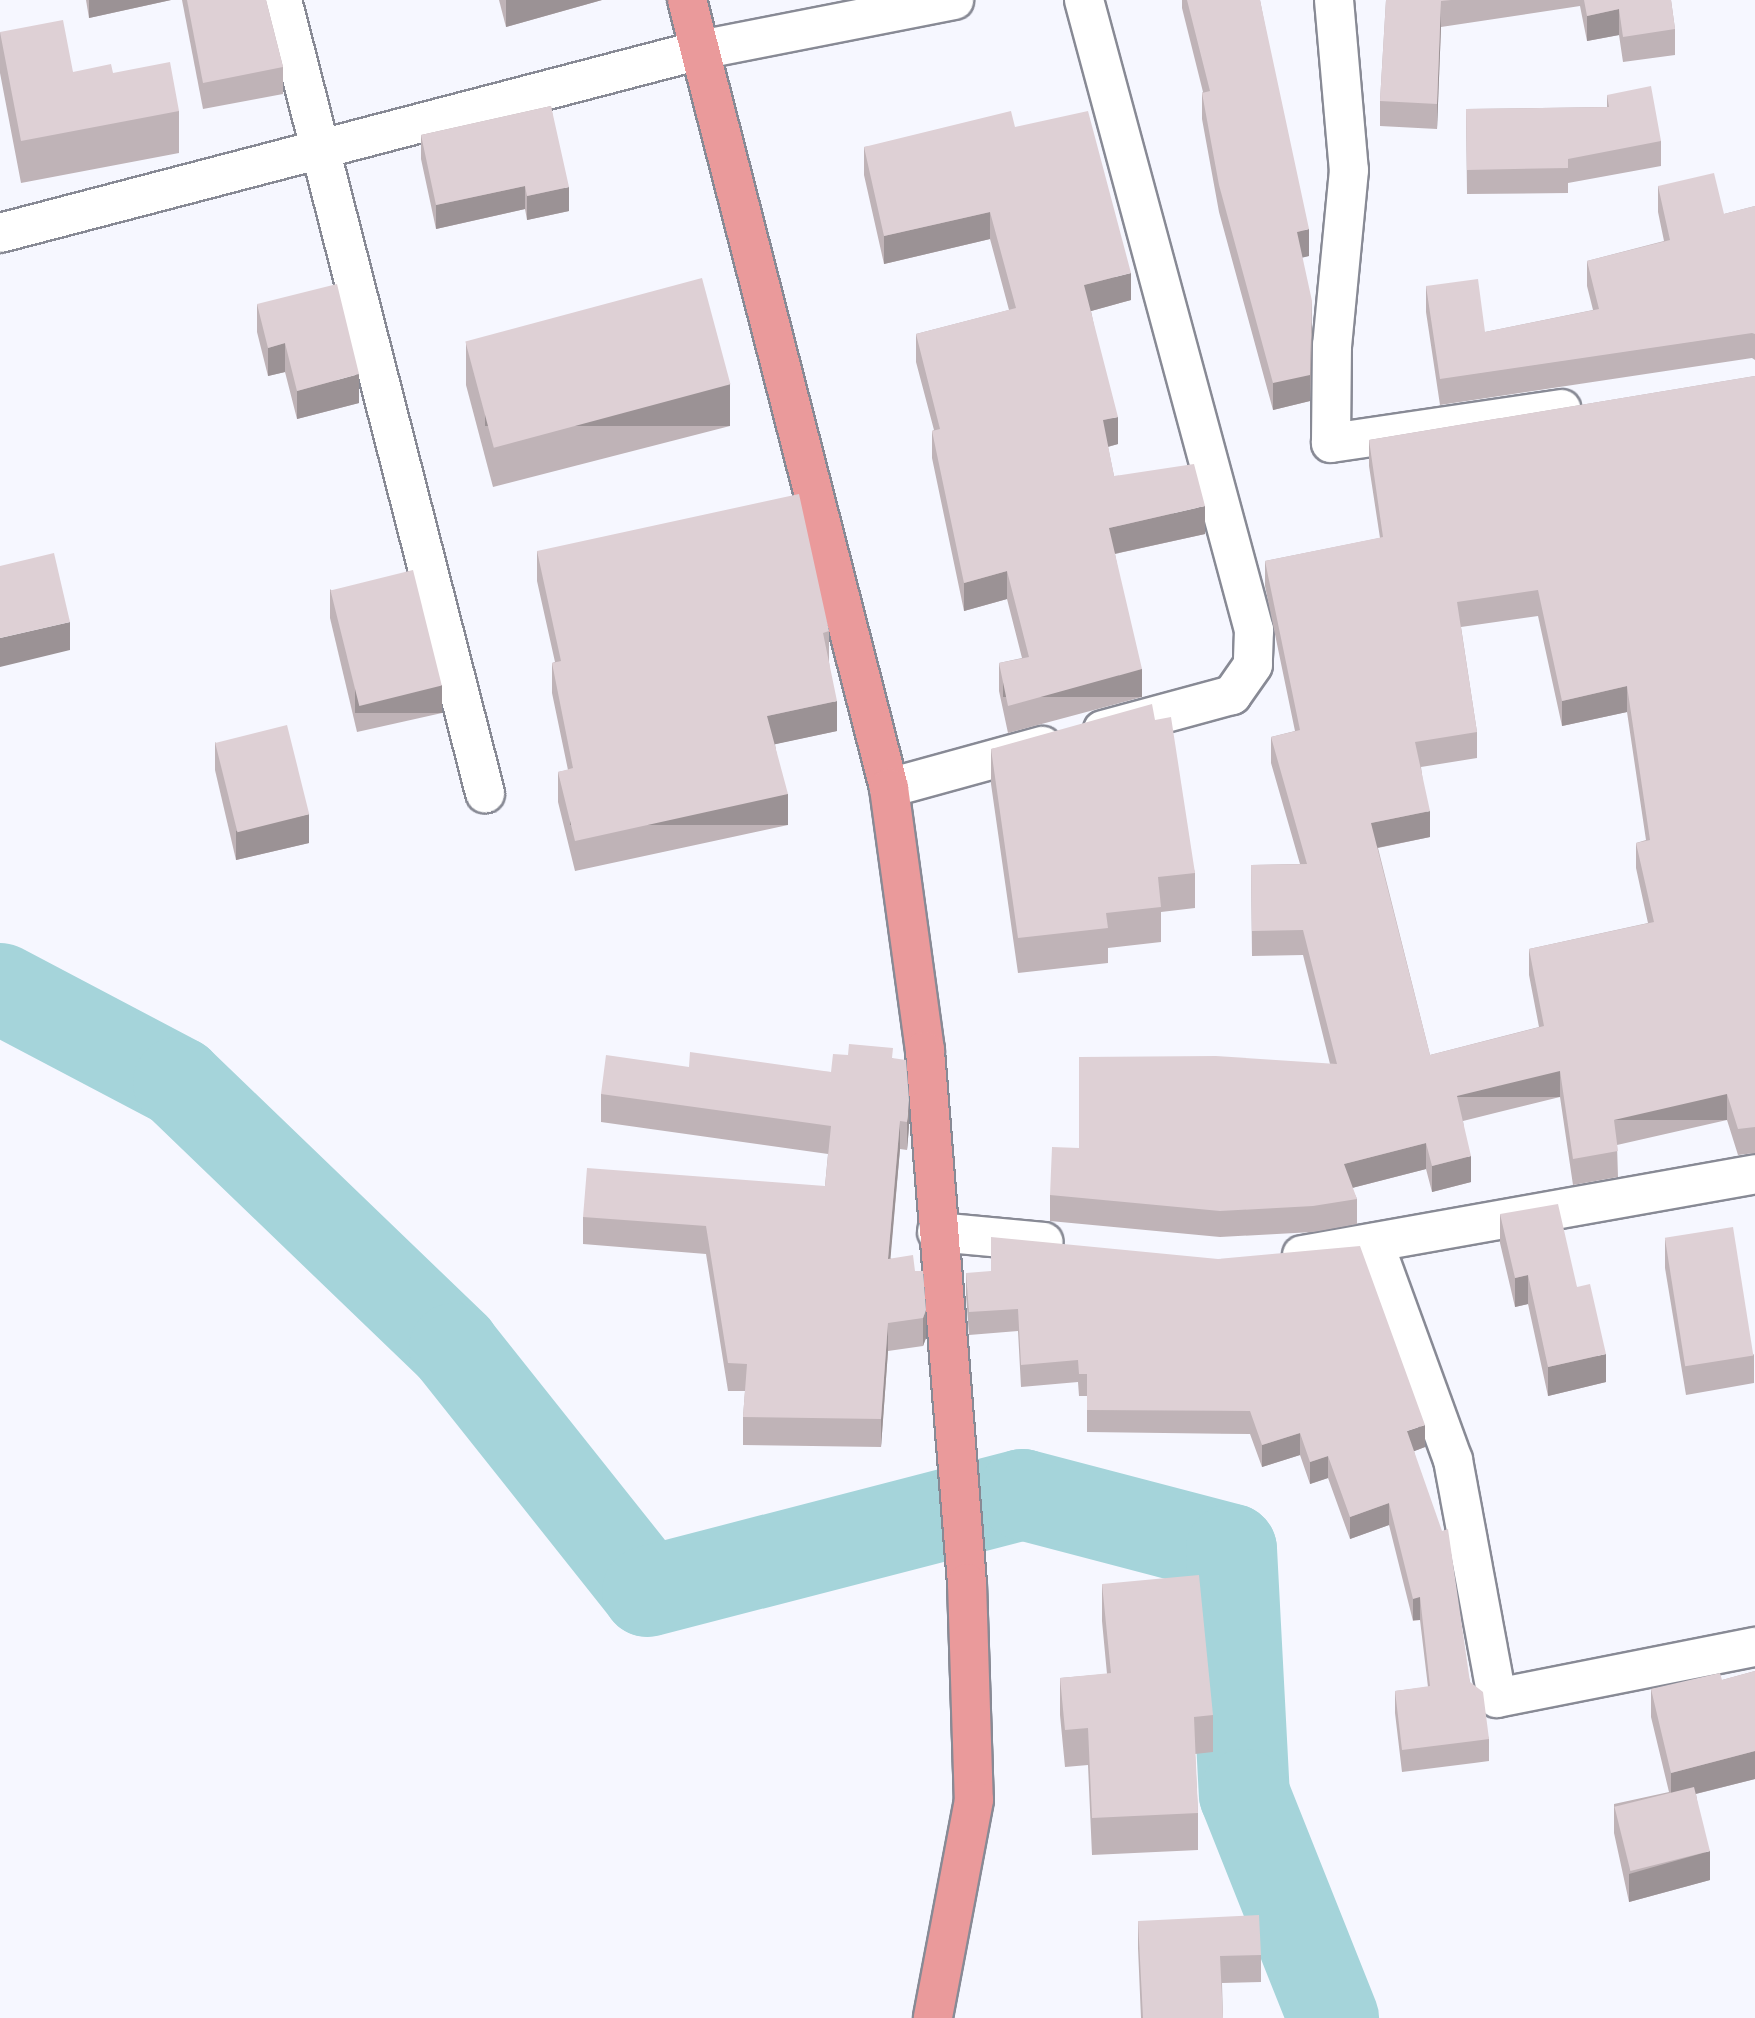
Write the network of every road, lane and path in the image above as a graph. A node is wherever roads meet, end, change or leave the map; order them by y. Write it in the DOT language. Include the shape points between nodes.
graph roads {
  1 [pos="282,0"];
  2 [pos="687,0"];
  3 [pos="954,0"];
  4 [pos="1084,0"];
  5 [pos="1334,0"];
  6 [pos="700,50"];
  7 [pos="320,149"];
  8 [pos="0,233"];
  9 [pos="1593,404"];
  10 [pos="888,788"];
  11 [pos="485,793"];
  12 [pos="1755,1174"];
  13 [pos="937,1232"];
  14 [pos="1374,1243"];
  15 [pos="1085,1246"];
  16 [pos="1261,1257"];
  17 [pos="1755,1647"];
  18 [pos="933,2018"];
  1 -- 7 [label="street"];
  2 -- 6 [label="main road"];
  3 -- 6 [label="street"];
  4 -- 10 [label="street" via="1254,630 1253,665 1232,695"];
  5 -- 9 [label="street" via="1349,170 1332,345 1331,443"];
  6 -- 7 [label="street"];
  6 -- 10 [label="main road"];
  7 -- 8 [label="street"];
  7 -- 11 [label="street"];
  10 -- 13 [label="main road" via="925,1051"];
  12 -- 14 [label="street"];
  13 -- 15 [label="street"];
  13 -- 18 [label="main road" via="967,1583 974,1800"];
  14 -- 16 [label="street"];
  14 -- 17 [label="street" via="1453,1460 1497,1698"];
}
